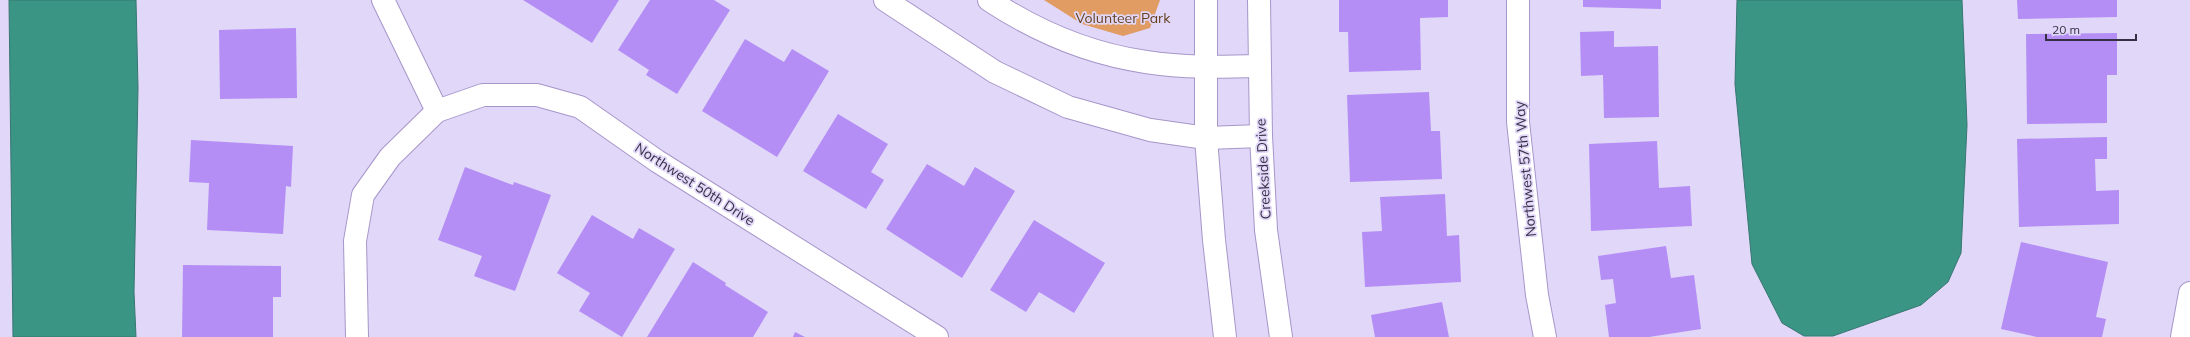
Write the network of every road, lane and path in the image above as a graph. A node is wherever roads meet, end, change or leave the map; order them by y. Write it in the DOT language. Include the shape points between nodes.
graph roads {
  1 [pos="383,0"];
  2 [pos="885,0"];
  3 [pos="989,0"];
  4 [pos="1206,0"];
  5 [pos="1259,0"];
  6 [pos="1518,0"];
  7 [pos="1259,66"];
  8 [pos="1205,67"];
  9 [pos="436,110"];
  10 [pos="1261,136"];
  11 [pos="1206,138"];
  12 [pos="2190,293"];
  13 [pos="357,337"];
  14 [pos="937,337"];
  15 [pos="1225,337"];
  16 [pos="1281,337"];
  17 [pos="1545,337"];
  18 [pos="2182,337"];
  1 -- 9 [label="street"];
  2 -- 11 [label="street" via="995,72 1068,106 1150,130"];
  3 -- 8 [label="street" via="1014,16 1080,47 1146,62"];
  4 -- 8 [label="street"];
  5 -- 7 [label="street, Creekside Drive"];
  6 -- 17 [label="street, Northwest 57th Way" via="1518,122 1537,295"];
  7 -- 8 [label="street"];
  7 -- 10 [label="street, Creekside Drive"];
  8 -- 11 [label="street"];
  9 -- 13 [label="street, Northwest 50th Drive" via="390,157 363,195 355,241"];
  9 -- 14 [label="street, Northwest 50th Drive" via="483,95 537,95 580,106 657,161"];
  10 -- 11 [label="street"];
  10 -- 16 [label="street, Creekside Drive" via="1266,230"];
  11 -- 15 [label="street"];
  12 -- 18 [label="street"];
}
